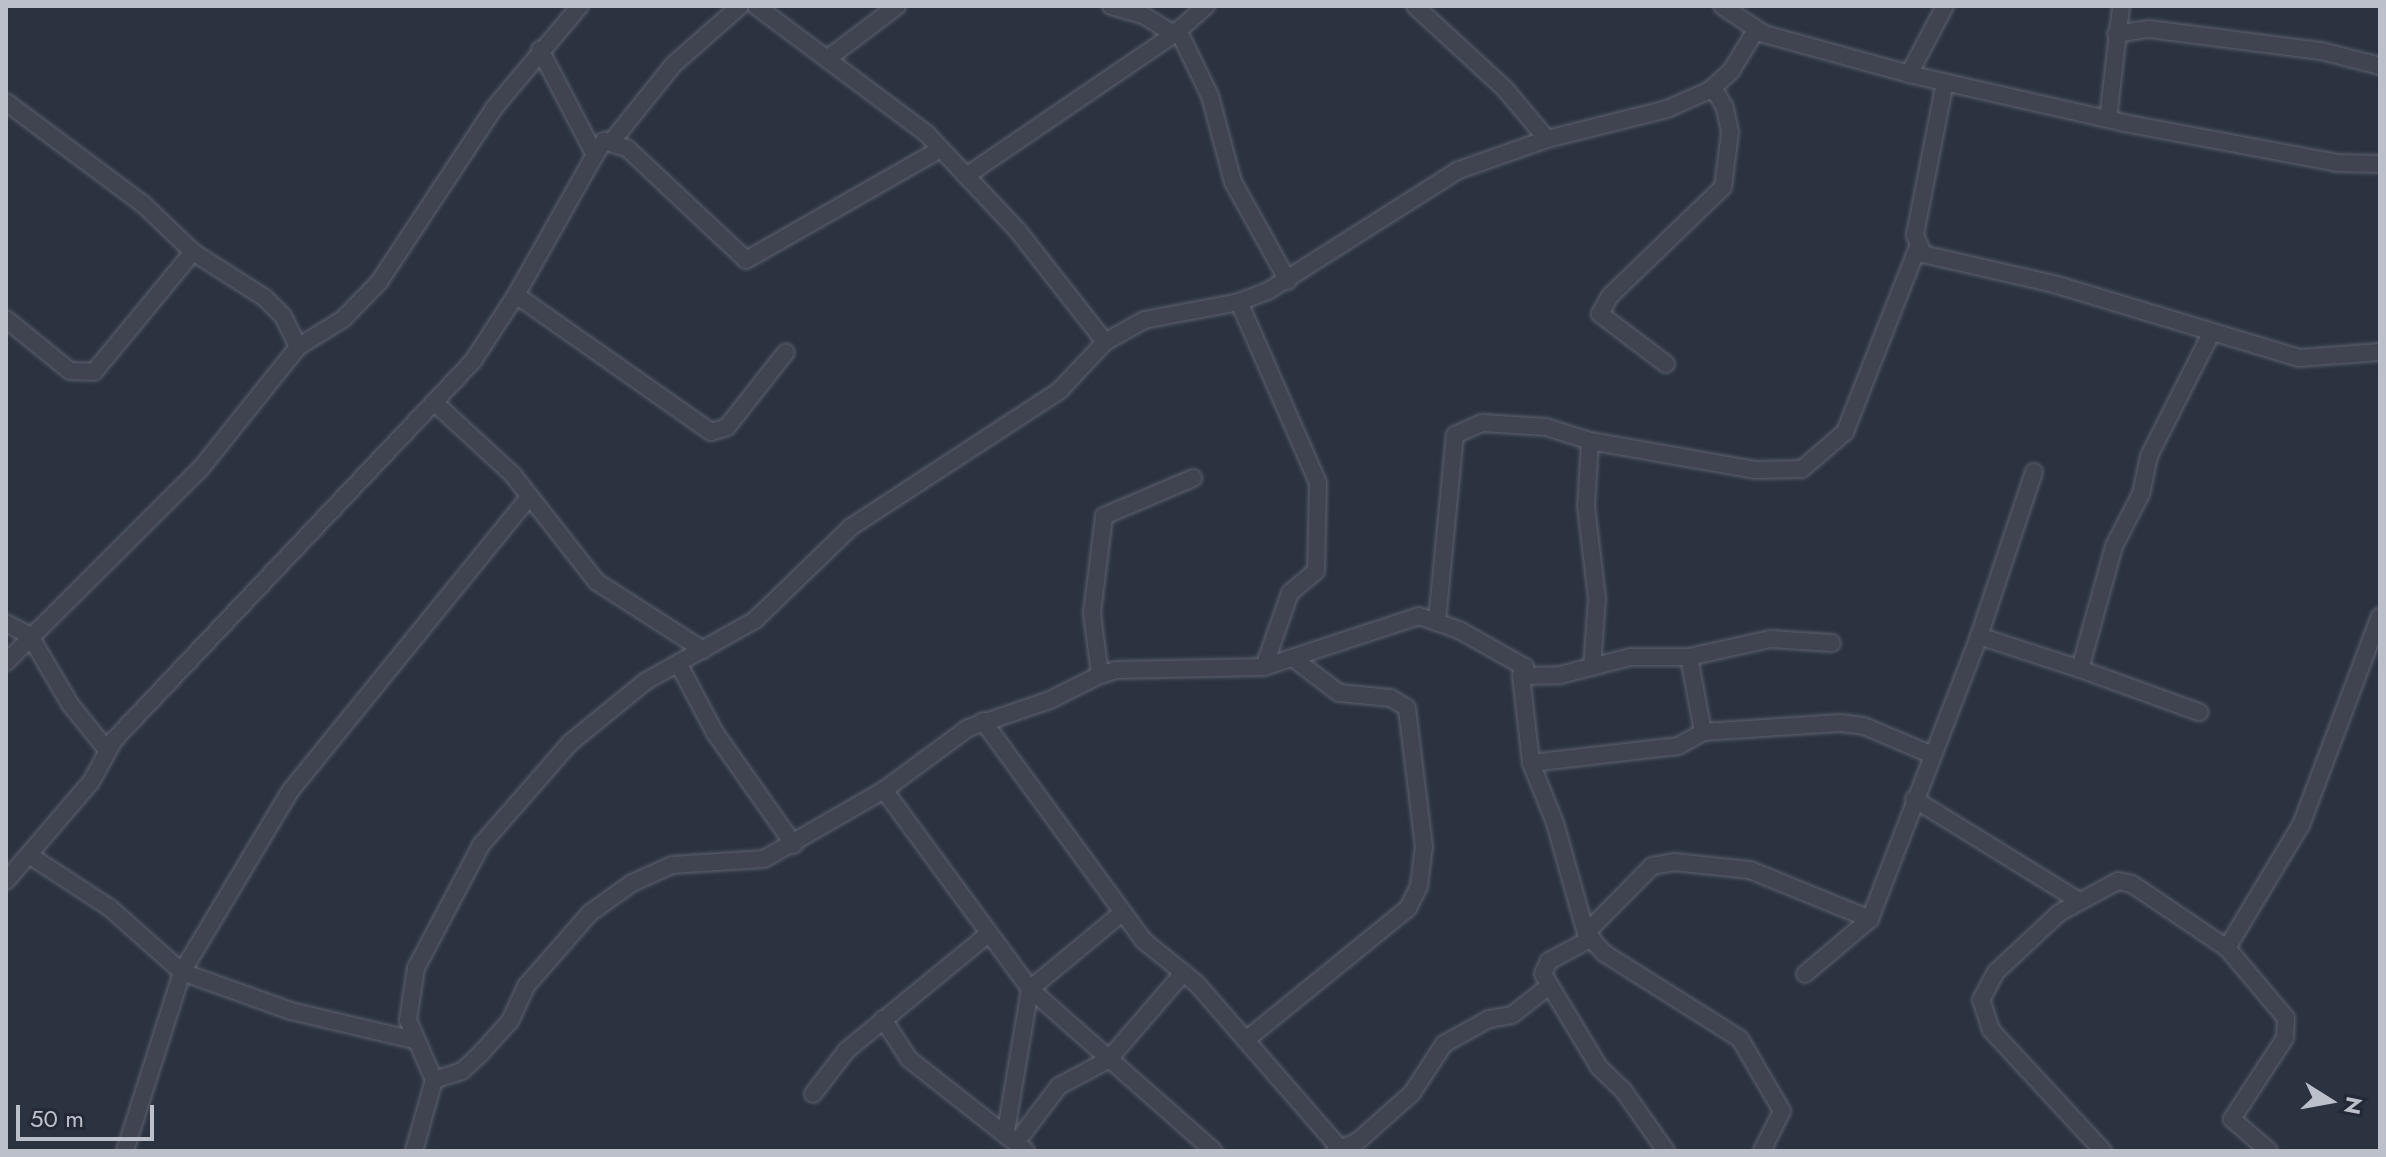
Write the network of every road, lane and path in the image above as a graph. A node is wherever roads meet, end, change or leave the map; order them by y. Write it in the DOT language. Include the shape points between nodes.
graph roads {
  1 [pos="580,6"];
  2 [pos="740,6"];
  3 [pos="756,6"];
  4 [pos="897,6"];
  5 [pos="1111,6"];
  6 [pos="1206,6"];
  7 [pos="1415,6"];
  8 [pos="1722,6"];
  9 [pos="1945,6"];
  10 [pos="2121,6"];
  11 [pos="1756,30"];
  12 [pos="1176,32"];
  13 [pos="2116,34"];
  14 [pos="540,50"];
  15 [pos="827,59"];
  16 [pos="2380,66"];
  17 [pos="1909,74"];
  18 [pos="1945,82"];
  19 [pos="1713,87"];
  20 [pos="6,102"];
  21 [pos="2108,119"];
  22 [pos="1547,139"];
  23 [pos="612,141"];
  24 [pos="939,150"];
  25 [pos="595,155"];
  26 [pos="2380,164"];
  27 [pos="966,176"];
  28 [pos="1918,247"];
  29 [pos="193,252"];
  30 [pos="1288,281"];
  31 [pos="516,295"];
  32 [pos="1239,302"];
  33 [pos="6,319"];
  34 [pos="2211,334"];
  35 [pos="1105,342"];
  36 [pos="298,347"];
  37 [pos="786,352"];
  38 [pos="2380,352"];
  39 [pos="1666,364"];
  40 [pos="434,402"];
  41 [pos="1590,441"];
  42 [pos="2034,472"];
  43 [pos="1193,478"];
  44 [pos="528,498"];
  45 [pos="2380,616"];
  46 [pos="1437,621"];
  47 [pos="6,623"];
  48 [pos="30,636"];
  49 [pos="1979,636"];
  50 [pos="1832,643"];
  51 [pos="703,650"];
  52 [pos="1689,657"];
  53 [pos="1294,659"];
  54 [pos="6,662"];
  55 [pos="678,663"];
  56 [pos="1264,667"];
  57 [pos="1592,667"];
  58 [pos="2080,669"];
  59 [pos="1100,675"];
  60 [pos="1521,676"];
  61 [pos="2199,712"];
  62 [pos="983,721"];
  63 [pos="1703,732"];
  64 [pos="107,750"];
  65 [pos="1930,754"];
  66 [pos="1531,763"];
  67 [pos="884,790"];
  68 [pos="1914,799"];
  69 [pos="794,845"];
  70 [pos="29,855"];
  71 [pos="6,881"];
  72 [pos="2076,899"];
  73 [pos="1122,913"];
  74 [pos="1870,919"];
  75 [pos="988,934"];
  76 [pos="1589,936"];
  77 [pos="2227,948"];
  78 [pos="182,972"];
  79 [pos="1184,972"];
  80 [pos="1805,974"];
  81 [pos="1549,986"];
  82 [pos="1030,989"];
  83 [pos="883,1019"];
  84 [pos="1247,1039"];
  85 [pos="414,1040"];
  86 [pos="1108,1060"];
  87 [pos="434,1080"];
  88 [pos="813,1094"];
  89 [pos="1017,1140"];
  90 [pos="1338,1149"];
  91 [pos="125,1151"];
  92 [pos="414,1151"];
  93 [pos="1214,1151"];
  94 [pos="1666,1151"];
  95 [pos="1762,1151"];
  96 [pos="2103,1151"];
  97 [pos="2269,1151"];
  1 -- 14 [label="street"];
  2 -- 23 [label="street" via="673,65"];
  3 -- 15 [label="street"];
  4 -- 15 [label="street"];
  5 -- 12 [label="street"];
  6 -- 12 [label="street"];
  7 -- 22 [label="street" via="1505,89"];
  8 -- 11 [label="street"];
  9 -- 17 [label="street"];
  10 -- 13 [label="street"];
  11 -- 17 [label="street"];
  11 -- 19 [label="street" via="1731,71"];
  12 -- 27 [label="street"];
  12 -- 30 [label="street" via="1210,96 1229,175"];
  13 -- 16 [label="street" via="2149,29 2321,51"];
  13 -- 21 [label="street"];
  14 -- 25 [label="street"];
  14 -- 36 [label="street" via="494,108 379,282 343,319"];
  15 -- 24 [label="street" via="927,134"];
  17 -- 18 [label="street"];
  18 -- 21 [label="street"];
  18 -- 28 [label="street" via="1915,235"];
  19 -- 22 [label="street" via="1667,109"];
  19 -- 39 [label="street" via="1730,132 1723,187 1610,296 1600,314"];
  20 -- 29 [label="street" via="143,204"];
  21 -- 26 [label="street" via="2337,163"];
  22 -- 30 [label="street" via="1436,182"];
  23 -- 24 [label="street" via="628,149 746,260"];
  23 -- 25 [label="street" via="604,141"];
  24 -- 27 [label="street"];
  25 -- 31 [label="street"];
  27 -- 35 [label="street"];
  28 -- 34 [label="street" via="1930,257 2054,284"];
  28 -- 41 [label="street" via="1845,432 1802,469 1756,470"];
  29 -- 33 [label="street" via="94,372 70,371"];
  29 -- 36 [label="street" via="265,298 283,316"];
  30 -- 32 [label="street"];
  31 -- 37 [label="street" via="711,432 727,427"];
  31 -- 40 [label="street" via="473,361"];
  32 -- 35 [label="street" via="1144,320"];
  32 -- 56 [label="street" via="1318,483 1316,571 1290,593"];
  34 -- 38 [label="street" via="2299,358"];
  34 -- 58 [label="street" via="2149,456 2141,494 2114,546"];
  35 -- 51 [label="street" via="1060,390 851,527 771,607"];
  36 -- 48 [label="street" via="201,468"];
  40 -- 44 [label="street" via="513,475"];
  40 -- 64 [label="street"];
  41 -- 46 [label="street" via="1546,427 1482,423 1455,435"];
  41 -- 57 [label="street" via="1586,506 1597,598"];
  42 -- 49 [label="street"];
  43 -- 59 [label="street" via="1104,516 1092,613"];
  44 -- 51 [label="street" via="597,582"];
  44 -- 78 [label="street" via="291,790"];
  45 -- 77 [label="street" via="2301,825"];
  46 -- 53 [label="street" via="1419,616 1396,620"];
  46 -- 60 [label="street" via="1525,667"];
  47 -- 48 [label="street"];
  48 -- 54 [label="street"];
  48 -- 64 [label="street" via="70,704"];
  49 -- 58 [label="street"];
  49 -- 65 [label="street"];
  50 -- 52 [label="street" via="1770,639"];
  51 -- 55 [label="street"];
  52 -- 57 [label="street" via="1631,657"];
  52 -- 63 [label="street"];
  53 -- 56 [label="street"];
  53 -- 84 [label="street" via="1339,693 1391,698 1407,708 1424,847 1419,886 1408,908"];
  55 -- 69 [label="street" via="715,733"];
  55 -- 85 [label="street" via="646,681 570,743 481,845 416,968 409,992"];
  56 -- 59 [label="street" via="1116,670"];
  57 -- 60 [label="street"];
  58 -- 61 [label="street"];
  59 -- 62 [label="street" via="1050,700"];
  60 -- 66 [label="street"];
  62 -- 67 [label="street"];
  62 -- 73 [label="street"];
  63 -- 65 [label="street" via="1840,723 1864,726"];
  63 -- 66 [label="street" via="1678,746"];
  64 -- 70 [label="street" via="91,782"];
  65 -- 68 [label="street"];
  66 -- 76 [label="street"];
  67 -- 69 [label="street"];
  67 -- 75 [label="street"];
  68 -- 72 [label="street"];
  68 -- 74 [label="street"];
  69 -- 87 [label="street" via="746,863 672,865 632,883 590,913 527,985 510,1021 481,1053 462,1071"];
  70 -- 71 [label="street"];
  70 -- 78 [label="street" via="110,908"];
  72 -- 77 [label="street" via="2124,882"];
  72 -- 96 [label="street" via="1985,985 1982,1008 1991,1030"];
  73 -- 79 [label="street" via="1158,955"];
  73 -- 82 [label="street"];
  74 -- 76 [label="street" via="1750,870 1674,862 1652,866"];
  74 -- 80 [label="street"];
  75 -- 82 [label="street"];
  75 -- 83 [label="street"];
  76 -- 81 [label="street" via="1549,961 1543,974"];
  76 -- 95 [label="street" via="1604,953 1740,1039 1782,1111"];
  77 -- 97 [label="street" via="2288,1024 2285,1038 2232,1119"];
  78 -- 85 [label="street" via="291,1011"];
  78 -- 91 [label="street"];
  79 -- 84 [label="street"];
  79 -- 86 [label="street"];
  81 -- 90 [label="street" via="1512,1015 1489,1019 1444,1044 1412,1093 1358,1141"];
  81 -- 94 [label="street" via="1599,1067 1623,1090"];
  82 -- 86 [label="street"];
  82 -- 89 [label="street"];
  83 -- 88 [label="street" via="828,1069"];
  83 -- 89 [label="street" via="909,1059"];
  84 -- 90 [label="street"];
  85 -- 87 [label="street"];
  86 -- 89 [label="street" via="1059,1086"];
  86 -- 93 [label="street"];
  87 -- 92 [label="street"];
}
